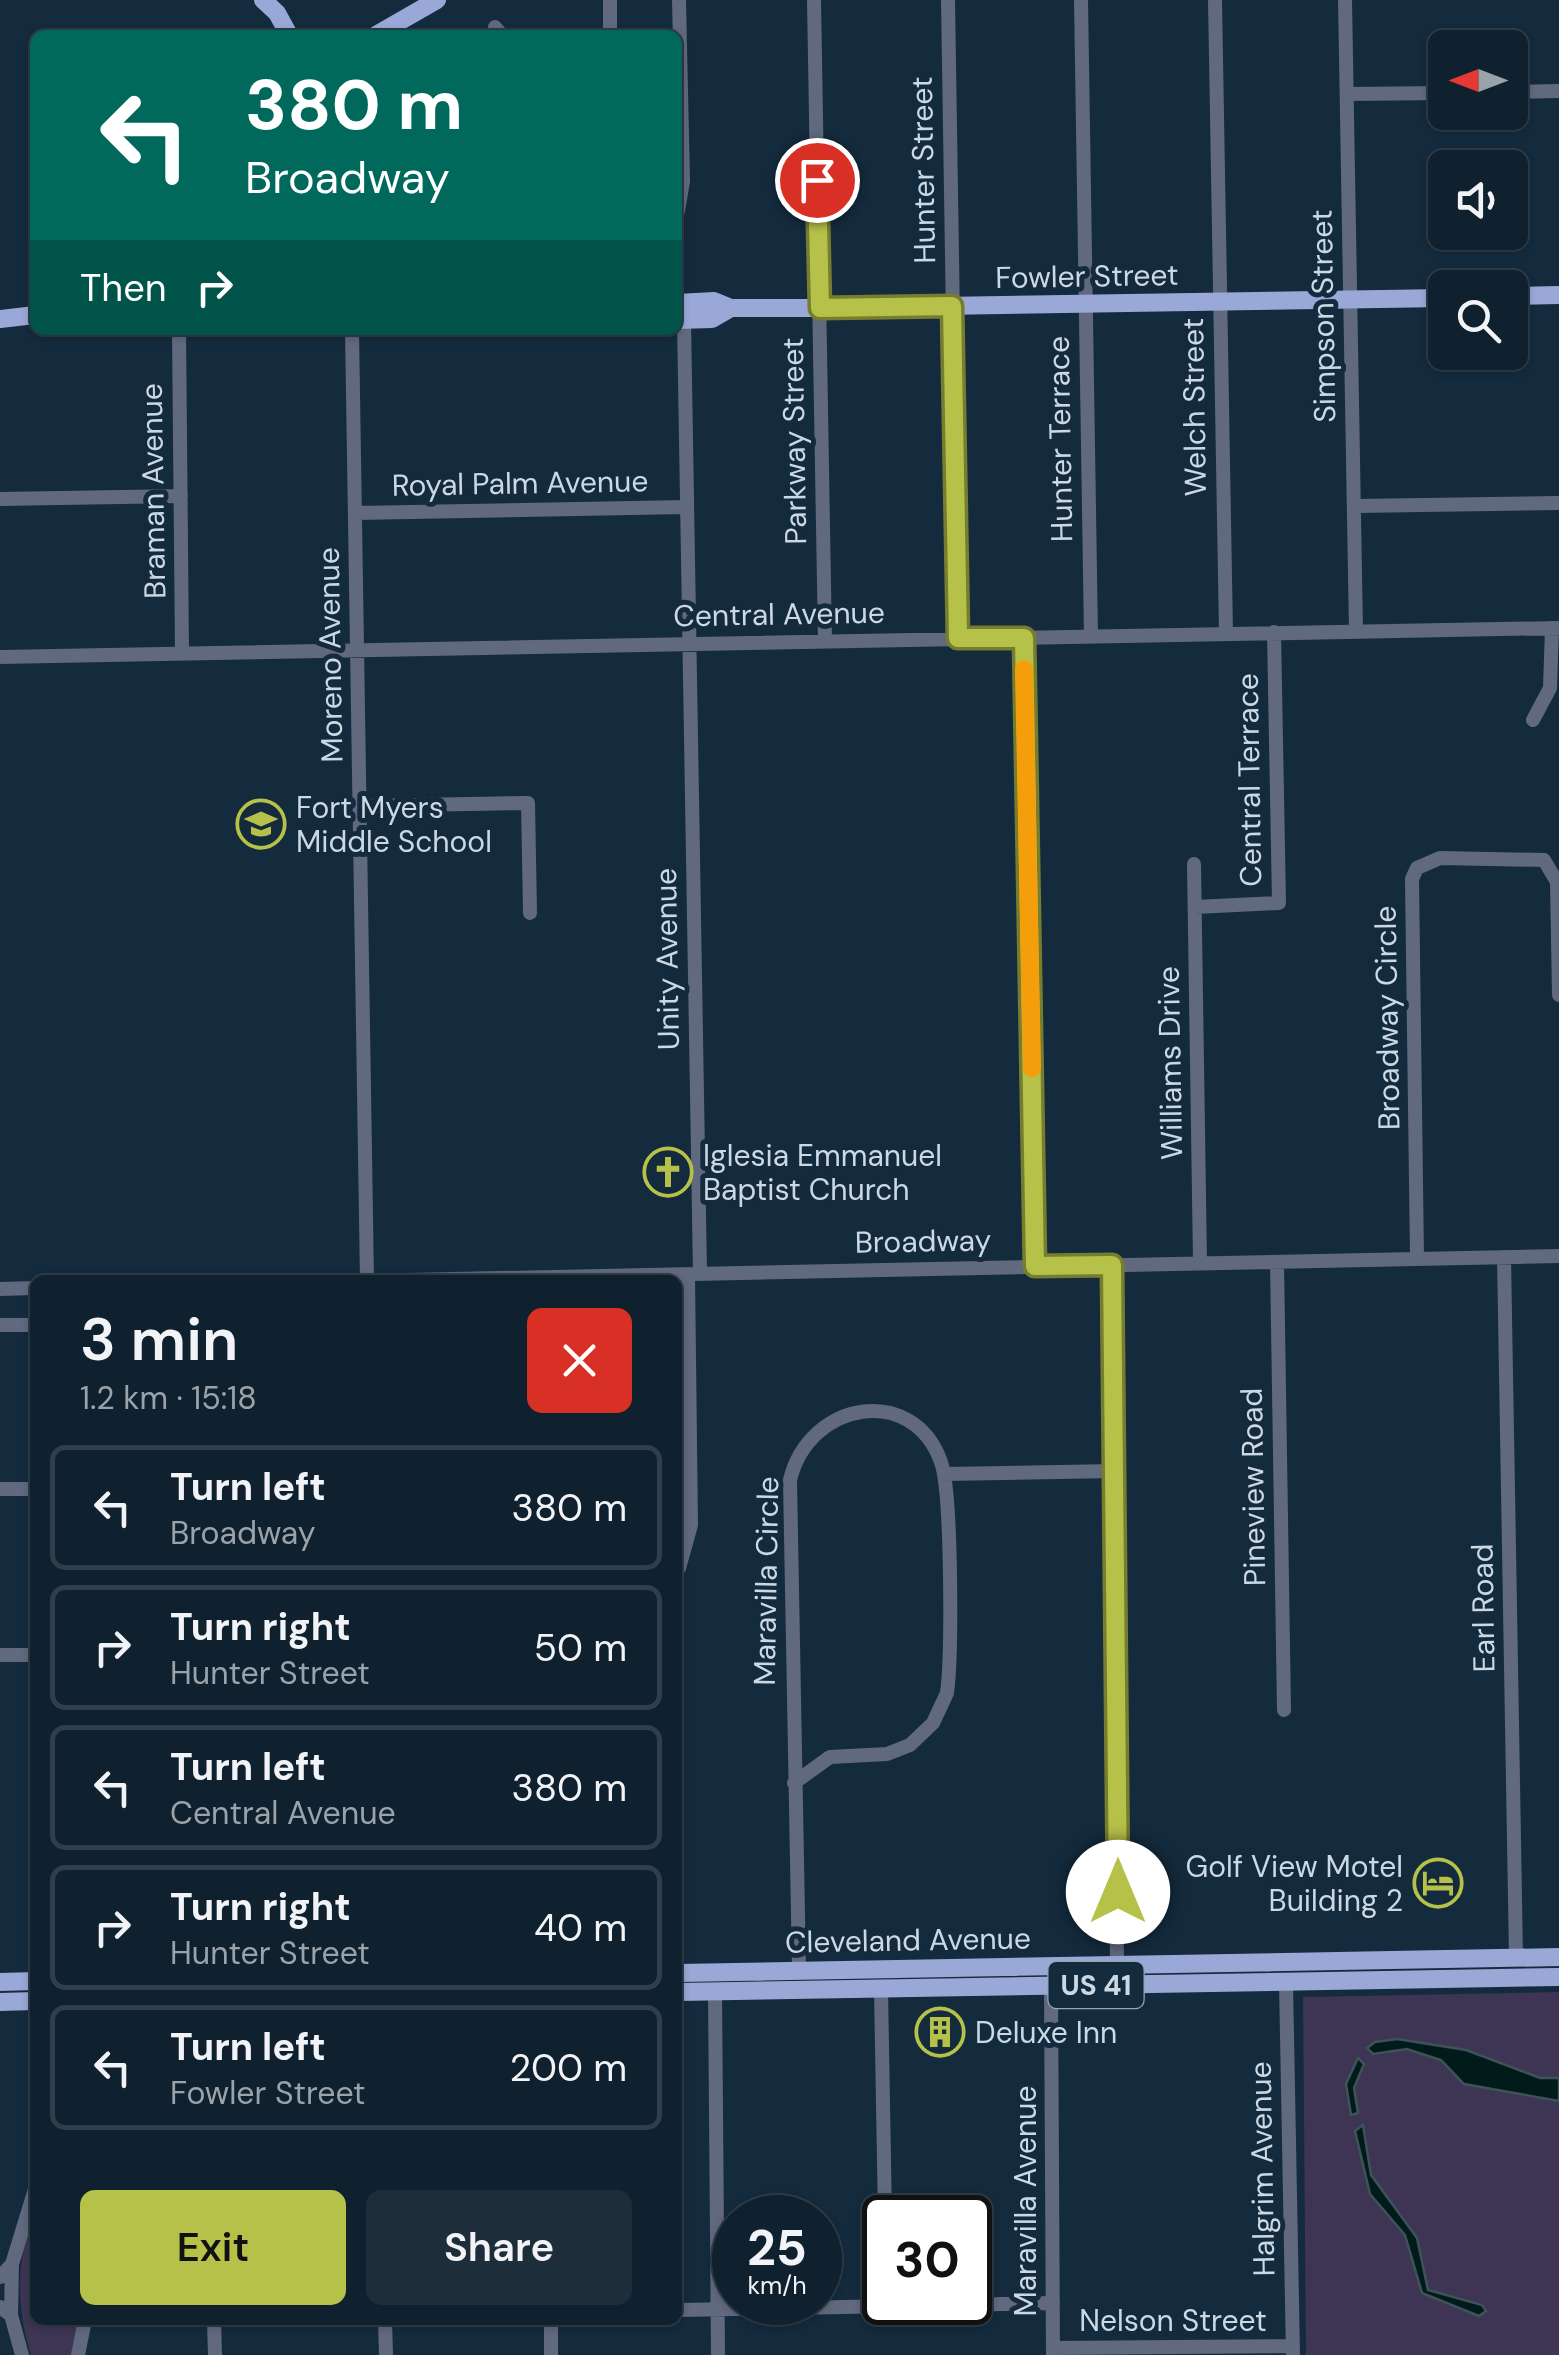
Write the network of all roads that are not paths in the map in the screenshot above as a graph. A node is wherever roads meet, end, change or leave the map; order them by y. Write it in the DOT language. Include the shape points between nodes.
graph roads {
  1 [pos="263,0"];
  2 [pos="437,0"];
  3 [pos="610,0"];
  4 [pos="679,0"];
  5 [pos="814,0"];
  6 [pos="948,0"];
  7 [pos="1081,0"];
  8 [pos="1215,0"];
  9 [pos="1345,0"];
  10 [pos="286,30"];
  11 [pos="385,30"];
  12 [pos="610,30"];
  13 [pos="679,30"];
  14 [pos="1559,91"];
  15 [pos="1428,92"];
  16 [pos="1528,92"];
  17 [pos="1347,94"];
  18 [pos="1559,295"];
  19 [pos="1528,296"];
  20 [pos="1428,298"];
  21 [pos="1350,300"];
  22 [pos="1220,301"];
  23 [pos="1086,303"];
  24 [pos="952,306"];
  25 [pos="820,308"];
  26 [pos="682,309"];
  27 [pos="30,319"];
  28 [pos="0,320"];
  29 [pos="179,335"];
  30 [pos="352,335"];
  31 [pos="681,335"];
  32 [pos="181,496"];
  33 [pos="0,500"];
  34 [pos="1559,503"];
  35 [pos="1354,506"];
  36 [pos="686,507"];
  37 [pos="355,513"];
  38 [pos="1556,628"];
  39 [pos="1356,631"];
  40 [pos="1274,632"];
  41 [pos="1226,634"];
  42 [pos="1091,636"];
  43 [pos="958,638"];
  44 [pos="1024,638"];
  45 [pos="825,642"];
  46 [pos="688,644"];
  47 [pos="357,649"];
  48 [pos="182,652"];
  49 [pos="0,657"];
  50 [pos="1533,720"];
  51 [pos="360,806"];
  52 [pos="1194,864"];
  53 [pos="1195,906"];
  54 [pos="530,913"];
  55 [pos="1559,995"];
  56 [pos="1559,1256"];
  57 [pos="1504,1257"];
  58 [pos="1418,1258"];
  59 [pos="1200,1262"];
  60 [pos="1277,1262"];
  61 [pos="1112,1265"];
  62 [pos="1035,1266"];
  63 [pos="694,1274"];
  64 [pos="367,1275"];
  65 [pos="646,1275"];
  66 [pos="30,1288"];
  67 [pos="0,1289"];
  68 [pos="30,1324"];
  69 [pos="0,1325"];
  70 [pos="1115,1471"];
  71 [pos="944,1474"];
  72 [pos="30,1488"];
  73 [pos="0,1489"];
  74 [pos="682,1558"];
  75 [pos="30,1655"];
  76 [pos="0,1656"];
  77 [pos="1284,1710"];
  78 [pos="794,1783"];
  79 [pos="1516,1957"];
  80 [pos="1559,1957"];
  81 [pos="1334,1962"];
  82 [pos="1117,1965"];
  83 [pos="799,1969"];
  84 [pos="682,1973"];
  85 [pos="1559,1977"];
  86 [pos="0,1982"];
  87 [pos="30,1982"];
  88 [pos="1286,1982"];
  89 [pos="1060,1986"];
  90 [pos="882,1989"];
  91 [pos="715,1991"];
  92 [pos="682,1992"];
  93 [pos="30,2001"];
  94 [pos="0,2002"];
  95 [pos="717,2195"];
  96 [pos="885,2195"];
  97 [pos="30,2208"];
  98 [pos="12,2264"];
  99 [pos="0,2277"];
  100 [pos="992,2303"];
  101 [pos="1053,2303"];
  102 [pos="682,2310"];
  103 [pos="712,2310"];
  104 [pos="6,2311"];
  105 [pos="84,2325"];
  106 [pos="214,2325"];
  107 [pos="386,2325"];
  108 [pos="551,2325"];
  109 [pos="718,2325"];
  110 [pos="1293,2350"];
  111 [pos="1053,2352"];
  112 [pos="22,2355"];
  113 [pos="78,2355"];
  114 [pos="215,2355"];
  115 [pos="386,2355"];
  116 [pos="551,2355"];
  117 [pos="718,2355"];
  1 -- 10 [label="main road"];
  2 -- 11 [label="main road"];
  3 -- 12 [label="street"];
  4 -- 13 [label="street"];
  5 -- 25 [label="street, Parkway Street"];
  6 -- 24 [label="street, Hunter Street"];
  7 -- 23 [label="street, Hunter Terrace"];
  8 -- 22 [label="street, Welch Street"];
  9 -- 17 [label="street, Simpson Street"];
  14 -- 16 [label="street"];
  15 -- 17 [label="street"];
  17 -- 21 [label="street, Simpson Street"];
  18 -- 19 [label="main road"];
  20 -- 21 [label="main road, Fowler Street"];
  21 -- 22 [label="main road, Fowler Street"];
  21 -- 35 [label="street, Simpson Street"];
  22 -- 23 [label="main road, Fowler Street"];
  22 -- 41 [label="street, Welch Street"];
  23 -- 24 [label="main road, Fowler Street"];
  23 -- 42 [label="street, Hunter Terrace"];
  24 -- 25 [label="main road, Fowler Street"];
  24 -- 43 [label="street, Hunter Street"];
  25 -- 26 [label="main road, Fowler Street" via="730,308 714,301"];
  25 -- 45 [label="street, Parkway Street"];
  27 -- 28 [label="main road"];
  29 -- 32 [label="street, Braman Avenue"];
  30 -- 37 [label="street, Moreno Avenue"];
  31 -- 36 [label="street, Unity Avenue"];
  32 -- 33 [label="street"];
  32 -- 48 [label="street, Braman Avenue"];
  34 -- 35 [label="street"];
  35 -- 39 [label="street, Simpson Street"];
  36 -- 37 [label="street, Royal Palm Avenue"];
  36 -- 46 [label="street, Unity Avenue"];
  37 -- 47 [label="street, Moreno Avenue"];
  38 -- 39 [label="street, Central Avenue"];
  38 -- 50 [label="street" via="1550,688"];
  39 -- 40 [label="street, Central Avenue"];
  40 -- 41 [label="street, Central Avenue"];
  40 -- 53 [label="street, Central Terrace" via="1278,903"];
  41 -- 42 [label="street, Central Avenue"];
  42 -- 44 [label="street, Central Avenue"];
  43 -- 44 [label="street, Central Avenue"];
  43 -- 45 [label="street, Central Avenue"];
  44 -- 62 [label="street"];
  45 -- 46 [label="street, Central Avenue"];
  46 -- 47 [label="street, Central Avenue"];
  46 -- 63 [label="street, Unity Avenue"];
  47 -- 48 [label="street, Central Avenue"];
  47 -- 51 [label="street, Moreno Avenue"];
  48 -- 49 [label="street, Central Avenue"];
  51 -- 54 [label="street" via="528,803"];
  51 -- 64 [label="street, Moreno Avenue"];
  52 -- 53 [label="street, Williams Drive"];
  53 -- 59 [label="street, Williams Drive"];
  55 -- 58 [label="street, Broadway Circle" via="1557,882 1544,860 1440,858 1417,868 1412,880"];
  56 -- 57 [label="street, Broadway"];
  57 -- 58 [label="street, Broadway"];
  57 -- 79 [label="street, Earl Road"];
  58 -- 60 [label="street, Broadway"];
  59 -- 60 [label="street, Broadway"];
  59 -- 61 [label="street, Broadway"];
  60 -- 77 [label="street, Pineview Road"];
  61 -- 62 [label="street, Broadway"];
  61 -- 70 [label="street"];
  62 -- 63 [label="street, Broadway"];
  63 -- 65 [label="street, Broadway"];
  63 -- 74 [label="street, Unity Avenue" via="691,1526"];
  66 -- 67 [label="street"];
  68 -- 69 [label="street"];
  70 -- 71 [label="street"];
  70 -- 82 [label="street"];
  71 -- 78 [label="street, Maravilla Circle" via="944,1704 927,1732 903,1749 830,1756"];
  71 -- 78 [label="street, Maravilla Circle" via="922,1434 883,1412 835,1418 798,1455 788,1492"];
  72 -- 73 [label="street"];
  75 -- 76 [label="street"];
  78 -- 83 [label="street, Maravilla Circle"];
  79 -- 80 [label="main road, Cleveland Avenue / US 41"];
  79 -- 81 [label="main road, Cleveland Avenue / US 41"];
  81 -- 82 [label="main road, Cleveland Avenue / US 41"];
  81 -- 88 [label="main road"];
  82 -- 83 [label="main road, Cleveland Avenue / US 41"];
  82 -- 89 [label="main road"];
  83 -- 84 [label="main road, Cleveland Avenue / US 41"];
  85 -- 88 [label="main road, Cleveland Avenue / US 41"];
  86 -- 87 [label="main road"];
  88 -- 89 [label="main road, Cleveland Avenue / US 41"];
  88 -- 110 [label="street, Halgrim Avenue"];
  89 -- 90 [label="main road, Cleveland Avenue / US 41"];
  89 -- 101 [label="street, Maravilla Avenue"];
  90 -- 91 [label="main road, Cleveland Avenue / US 41"];
  90 -- 96 [label="street"];
  91 -- 92 [label="main road, Cleveland Avenue / US 41"];
  91 -- 95 [label="street"];
  93 -- 94 [label="main road"];
  97 -- 98 [label="street"];
  98 -- 99 [label="street"];
  98 -- 104 [label="street"];
  100 -- 101 [label="street, Nelson Street"];
  101 -- 111 [label="street, Maravilla Avenue"];
  102 -- 103 [label="street, Nelson Street"];
  104 -- 112 [label="street"];
  105 -- 113 [label="street"];
  106 -- 114 [label="street"];
  107 -- 115 [label="street"];
  108 -- 116 [label="street"];
  109 -- 117 [label="street"];
  110 -- 111 [label="street, Nelson Street"];
}
